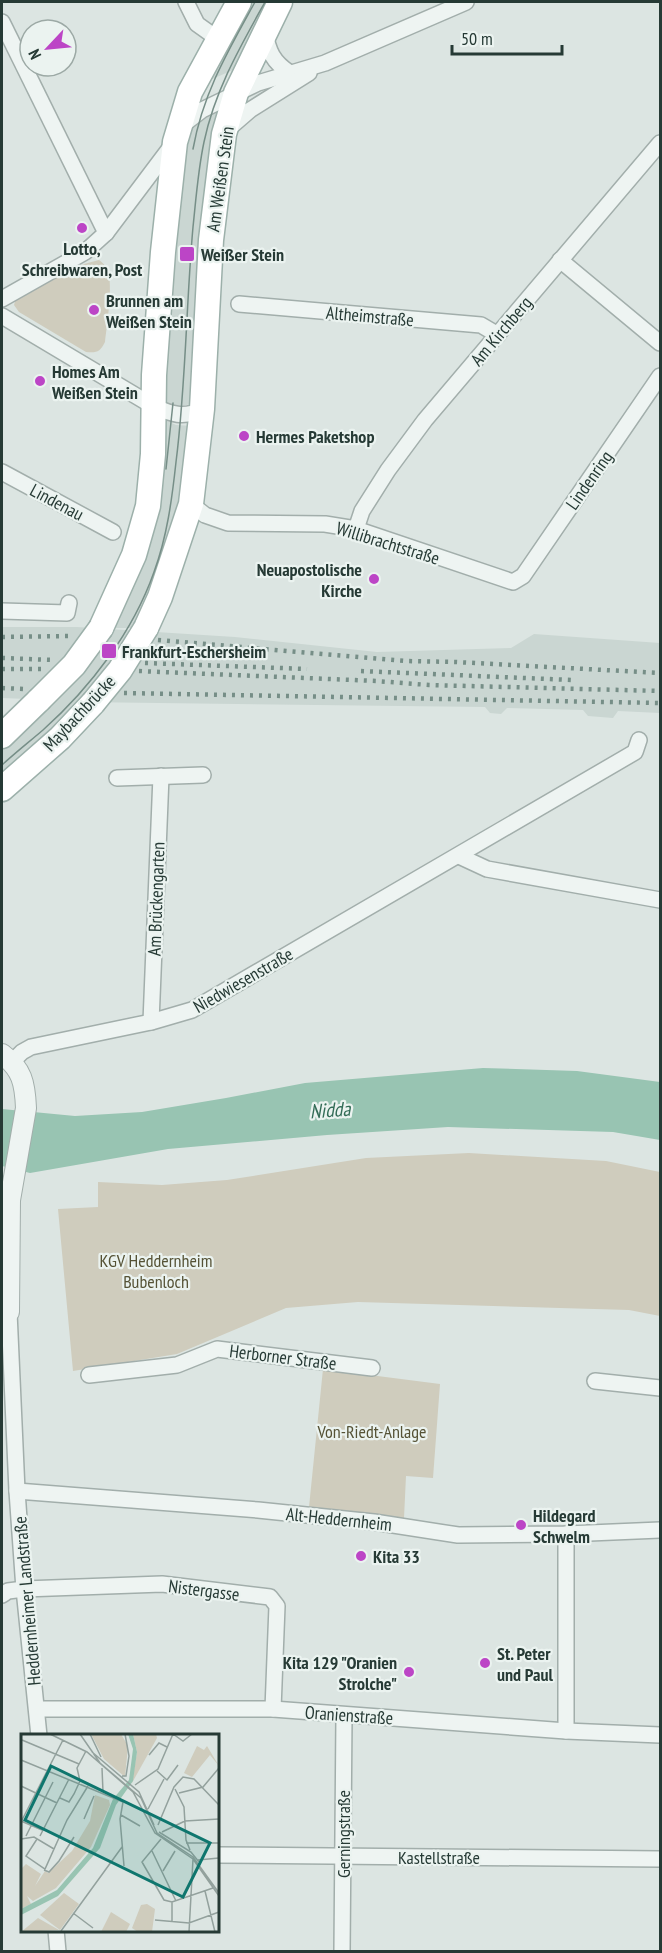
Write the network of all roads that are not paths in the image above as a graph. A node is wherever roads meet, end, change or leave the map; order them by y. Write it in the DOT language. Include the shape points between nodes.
graph roads {
  1 [pos="186,2"];
  2 [pos="239,2"];
  3 [pos="280,2"];
  4 [pos="466,2"];
  5 [pos="2,22"];
  6 [pos="264,31"];
  7 [pos="218,39"];
  8 [pos="325,63"];
  9 [pos="290,74"];
  10 [pos="236,93"];
  11 [pos="224,134"];
  12 [pos="176,136"];
  13 [pos="660,143"];
  14 [pos="106,233"];
  15 [pos="560,260"];
  16 [pos="2,299"];
  17 [pos="239,304"];
  18 [pos="2,316"];
  19 [pos="498,335"];
  20 [pos="660,343"];
  21 [pos="660,376"];
  22 [pos="153,406"];
  23 [pos="202,409"];
  24 [pos="2,472"];
  25 [pos="191,504"];
  26 [pos="356,530"];
  27 [pos="113,532"];
  28 [pos="515,581"];
  29 [pos="69,603"];
  30 [pos="2,611"];
  31 [pos="146,628"];
  32 [pos="2,736"];
  33 [pos="639,740"];
  34 [pos="203,775"];
  35 [pos="161,776"];
  36 [pos="117,778"];
  37 [pos="2,789"];
  38 [pos="459,856"];
  39 [pos="660,900"];
  40 [pos="151,1022"];
  41 [pos="7,1058"];
  42 [pos="4,1224"];
  43 [pos="5,1312"];
  44 [pos="372,1368"];
  45 [pos="89,1375"];
  46 [pos="596,1381"];
  47 [pos="660,1388"];
  48 [pos="17,1491"];
  49 [pos="660,1530"];
  50 [pos="566,1534"];
  51 [pos="24,1589"];
  52 [pos="2,1595"];
  53 [pos="37,1709"];
  54 [pos="273,1709"];
  55 [pos="344,1716"];
  56 [pos="566,1731"];
  57 [pos="39,1734"];
  58 [pos="660,1735"];
  59 [pos="219,1855"];
  60 [pos="343,1857"];
  61 [pos="660,1859"];
  62 [pos="57,1932"];
  63 [pos="58,1952"];
  64 [pos="342,1952"];
  1 -- 7 [label="street" via="197,24"];
  2 -- 7 [label="main road"];
  3 -- 6 [label="main road, Am Weißen Stein"];
  4 -- 8 [label="street"];
  5 -- 14 [label="street"];
  6 -- 9 [label="street" via="274,60"];
  6 -- 10 [label="main road, Am Weißen Stein"];
  7 -- 12 [label="main road" via="190,92"];
  8 -- 9 [label="street"];
  8 -- 11 [label="street" via="250,110"];
  9 -- 10 [label="street"];
  10 -- 11 [label="main road, Am Weißen Stein"];
  10 -- 12 [label="street" via="202,110"];
  11 -- 23 [label="main road, Am Weißen Stein" via="211,240"];
  12 -- 14 [label="street"];
  12 -- 22 [label="main road"];
  13 -- 15 [label="street, Am Kirchberg"];
  14 -- 16 [label="street" via="85,252"];
  15 -- 19 [label="street, Am Kirchberg"];
  15 -- 20 [label="street"];
  17 -- 19 [label="street, Altheimstraße" via="480,326"];
  18 -- 22 [label="street"];
  19 -- 26 [label="street, Am Kirchberg" via="388,470 362,511"];
  21 -- 28 [label="street, Lindenring" via="523,576"];
  22 -- 23 [label="street" via="181,416"];
  22 -- 32 [label="main road, Maybachbrücke, bridge" via="148,507 134,555 101,628 74,665"];
  23 -- 25 [label="main road, Am Weißen Stein"];
  24 -- 27 [label="street, Lindenau"];
  25 -- 26 [label="street, Willibrachtstraße" via="205,515 228,523 324,524"];
  25 -- 31 [label="main road, Am Weißen Stein"];
  26 -- 28 [label="street, Willibrachtstraße"];
  29 -- 30 [label="street" via="67,613"];
  31 -- 37 [label="main road, Maybachbrücke, bridge" via="120,670 93,703"];
  33 -- 38 [label="street, Niedwiesenstraße" via="635,752"];
  34 -- 35 [label="street"];
  35 -- 36 [label="street"];
  35 -- 40 [label="street, Am Brückengarten"];
  38 -- 39 [label="street" via="487,869"];
  38 -- 40 [label="street, Niedwiesenstraße" via="192,1010"];
  40 -- 41 [label="street, Niedwiesenstraße" via="31,1047"];
  41 -- 42 [label="street, Heddernheimer Landstraße" via="17,1067 22,1080 26,1108"];
  42 -- 43 [label="street, Heddernheimer Landstraße"];
  43 -- 48 [label="street, Heddernheimer Landstraße"];
  44 -- 45 [label="street, Herborner Straße" via="217,1349 177,1365"];
  46 -- 47 [label="street"];
  48 -- 50 [label="street, Alt-Heddernheim" via="258,1510 458,1535"];
  48 -- 51 [label="street, Heddernheimer Landstraße"];
  49 -- 50 [label="street, Alt-Heddernheim"];
  50 -- 56 [label="street"];
  51 -- 52 [label="street, Nistergasse"];
  51 -- 53 [label="street, Heddernheimer Landstraße"];
  51 -- 54 [label="street, Nistergasse" via="162,1584 270,1598 277,1606"];
  53 -- 54 [label="street, Oranienstraße"];
  53 -- 57 [label="street, Heddernheimer Landstraße"];
  54 -- 55 [label="street, Oranienstraße"];
  55 -- 56 [label="street, Oranienstraße"];
  55 -- 60 [label="street, Gerningstraße"];
  56 -- 58 [label="street, Oranienstraße"];
  59 -- 60 [label="street, Kastellstraße"];
  60 -- 61 [label="street, Kastellstraße"];
  60 -- 64 [label="street, Gerningstraße"];
  62 -- 63 [label="street"];
}
